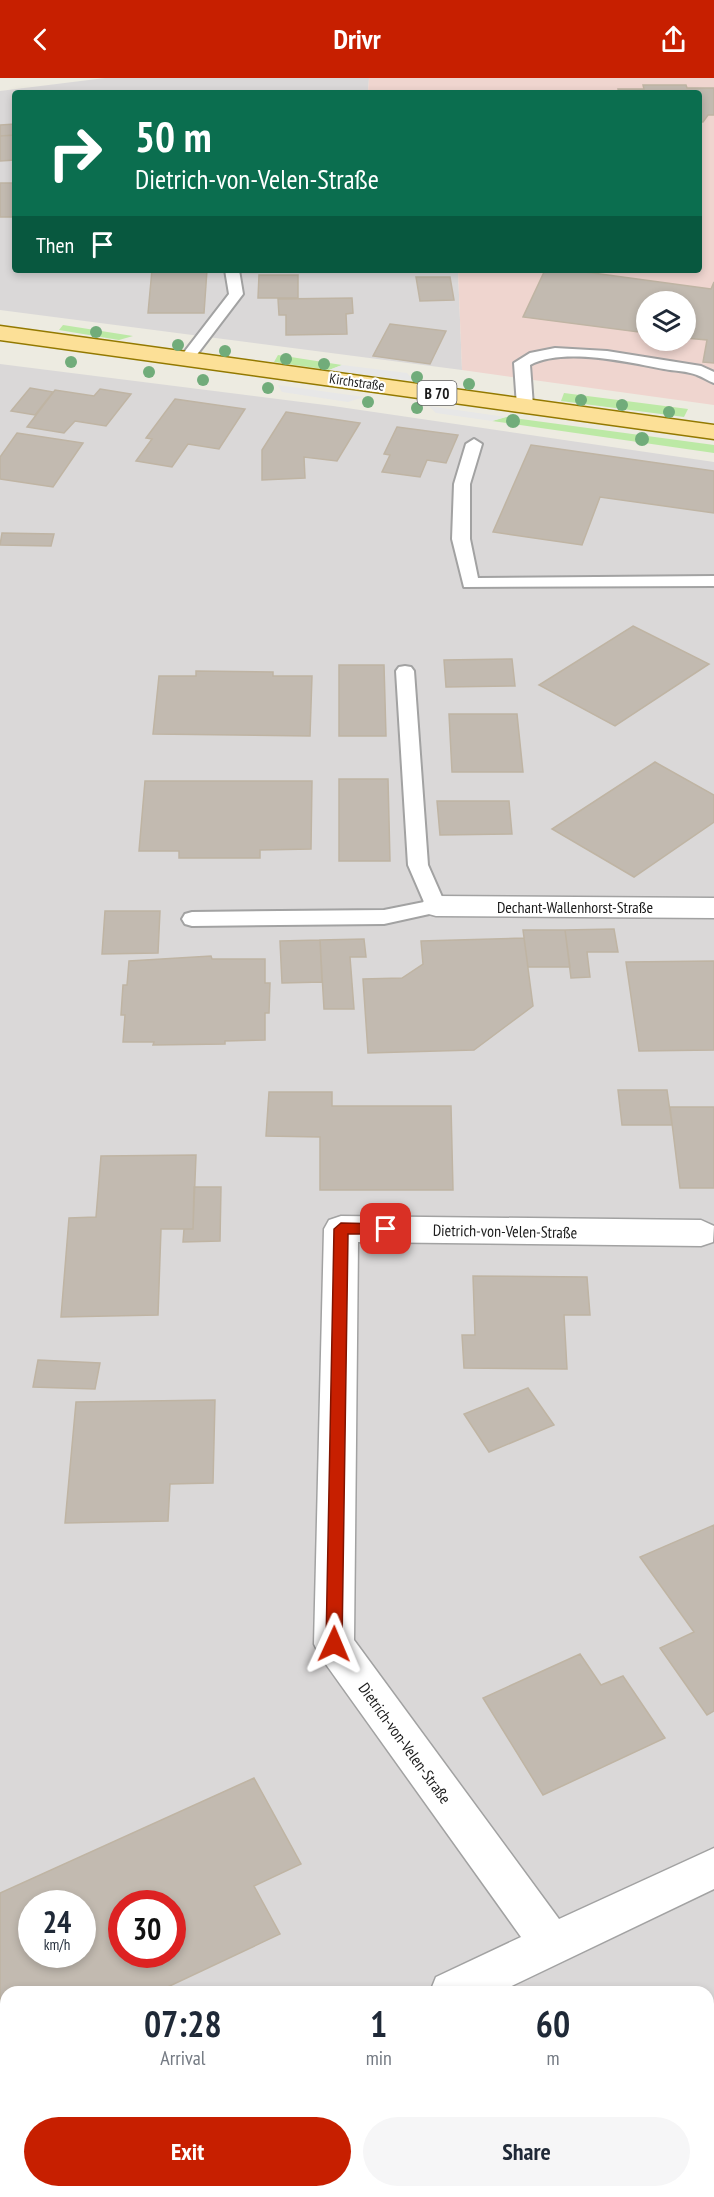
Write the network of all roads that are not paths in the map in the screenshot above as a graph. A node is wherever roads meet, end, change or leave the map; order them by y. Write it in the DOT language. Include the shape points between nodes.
graph roads {
  1 [pos="232,273"];
  2 [pos="0,333"];
  3 [pos="187,358"];
  4 [pos="714,378"];
  5 [pos="525,405"];
  6 [pos="714,432"];
  7 [pos="474,444"];
  8 [pos="714,581"];
  9 [pos="405,671"];
  10 [pos="436,906"];
  11 [pos="714,908"];
  12 [pos="192,919"];
  13 [pos="701,1233"];
  14 [pos="714,1868"];
  15 [pos="552,1946"];
  16 [pos="465,1986"];
  1 -- 3 [label="lane" via="236,294"];
  2 -- 3 [label="main road, Kirchstraße / B 70"];
  3 -- 5 [label="main road, Kirchstraße / B 70"];
  4 -- 5 [label="lane" via="701,371 592,354 547,353 528,357 522,363"];
  5 -- 6 [label="main road, Kirchstraße / B 70"];
  7 -- 8 [label="lane" via="462,484 460,539 470,583"];
  9 -- 10 [label="lane" via="418,865"];
  10 -- 11 [label="street, Dechant-Wallenhorst-Straße"];
  10 -- 12 [label="lane" via="384,917"];
  13 -- 15 [label="street, Dietrich-von-Velen-Straße" via="341,1229 334,1644"];
  14 -- 15 [label="street"];
  15 -- 16 [label="street"];
}
